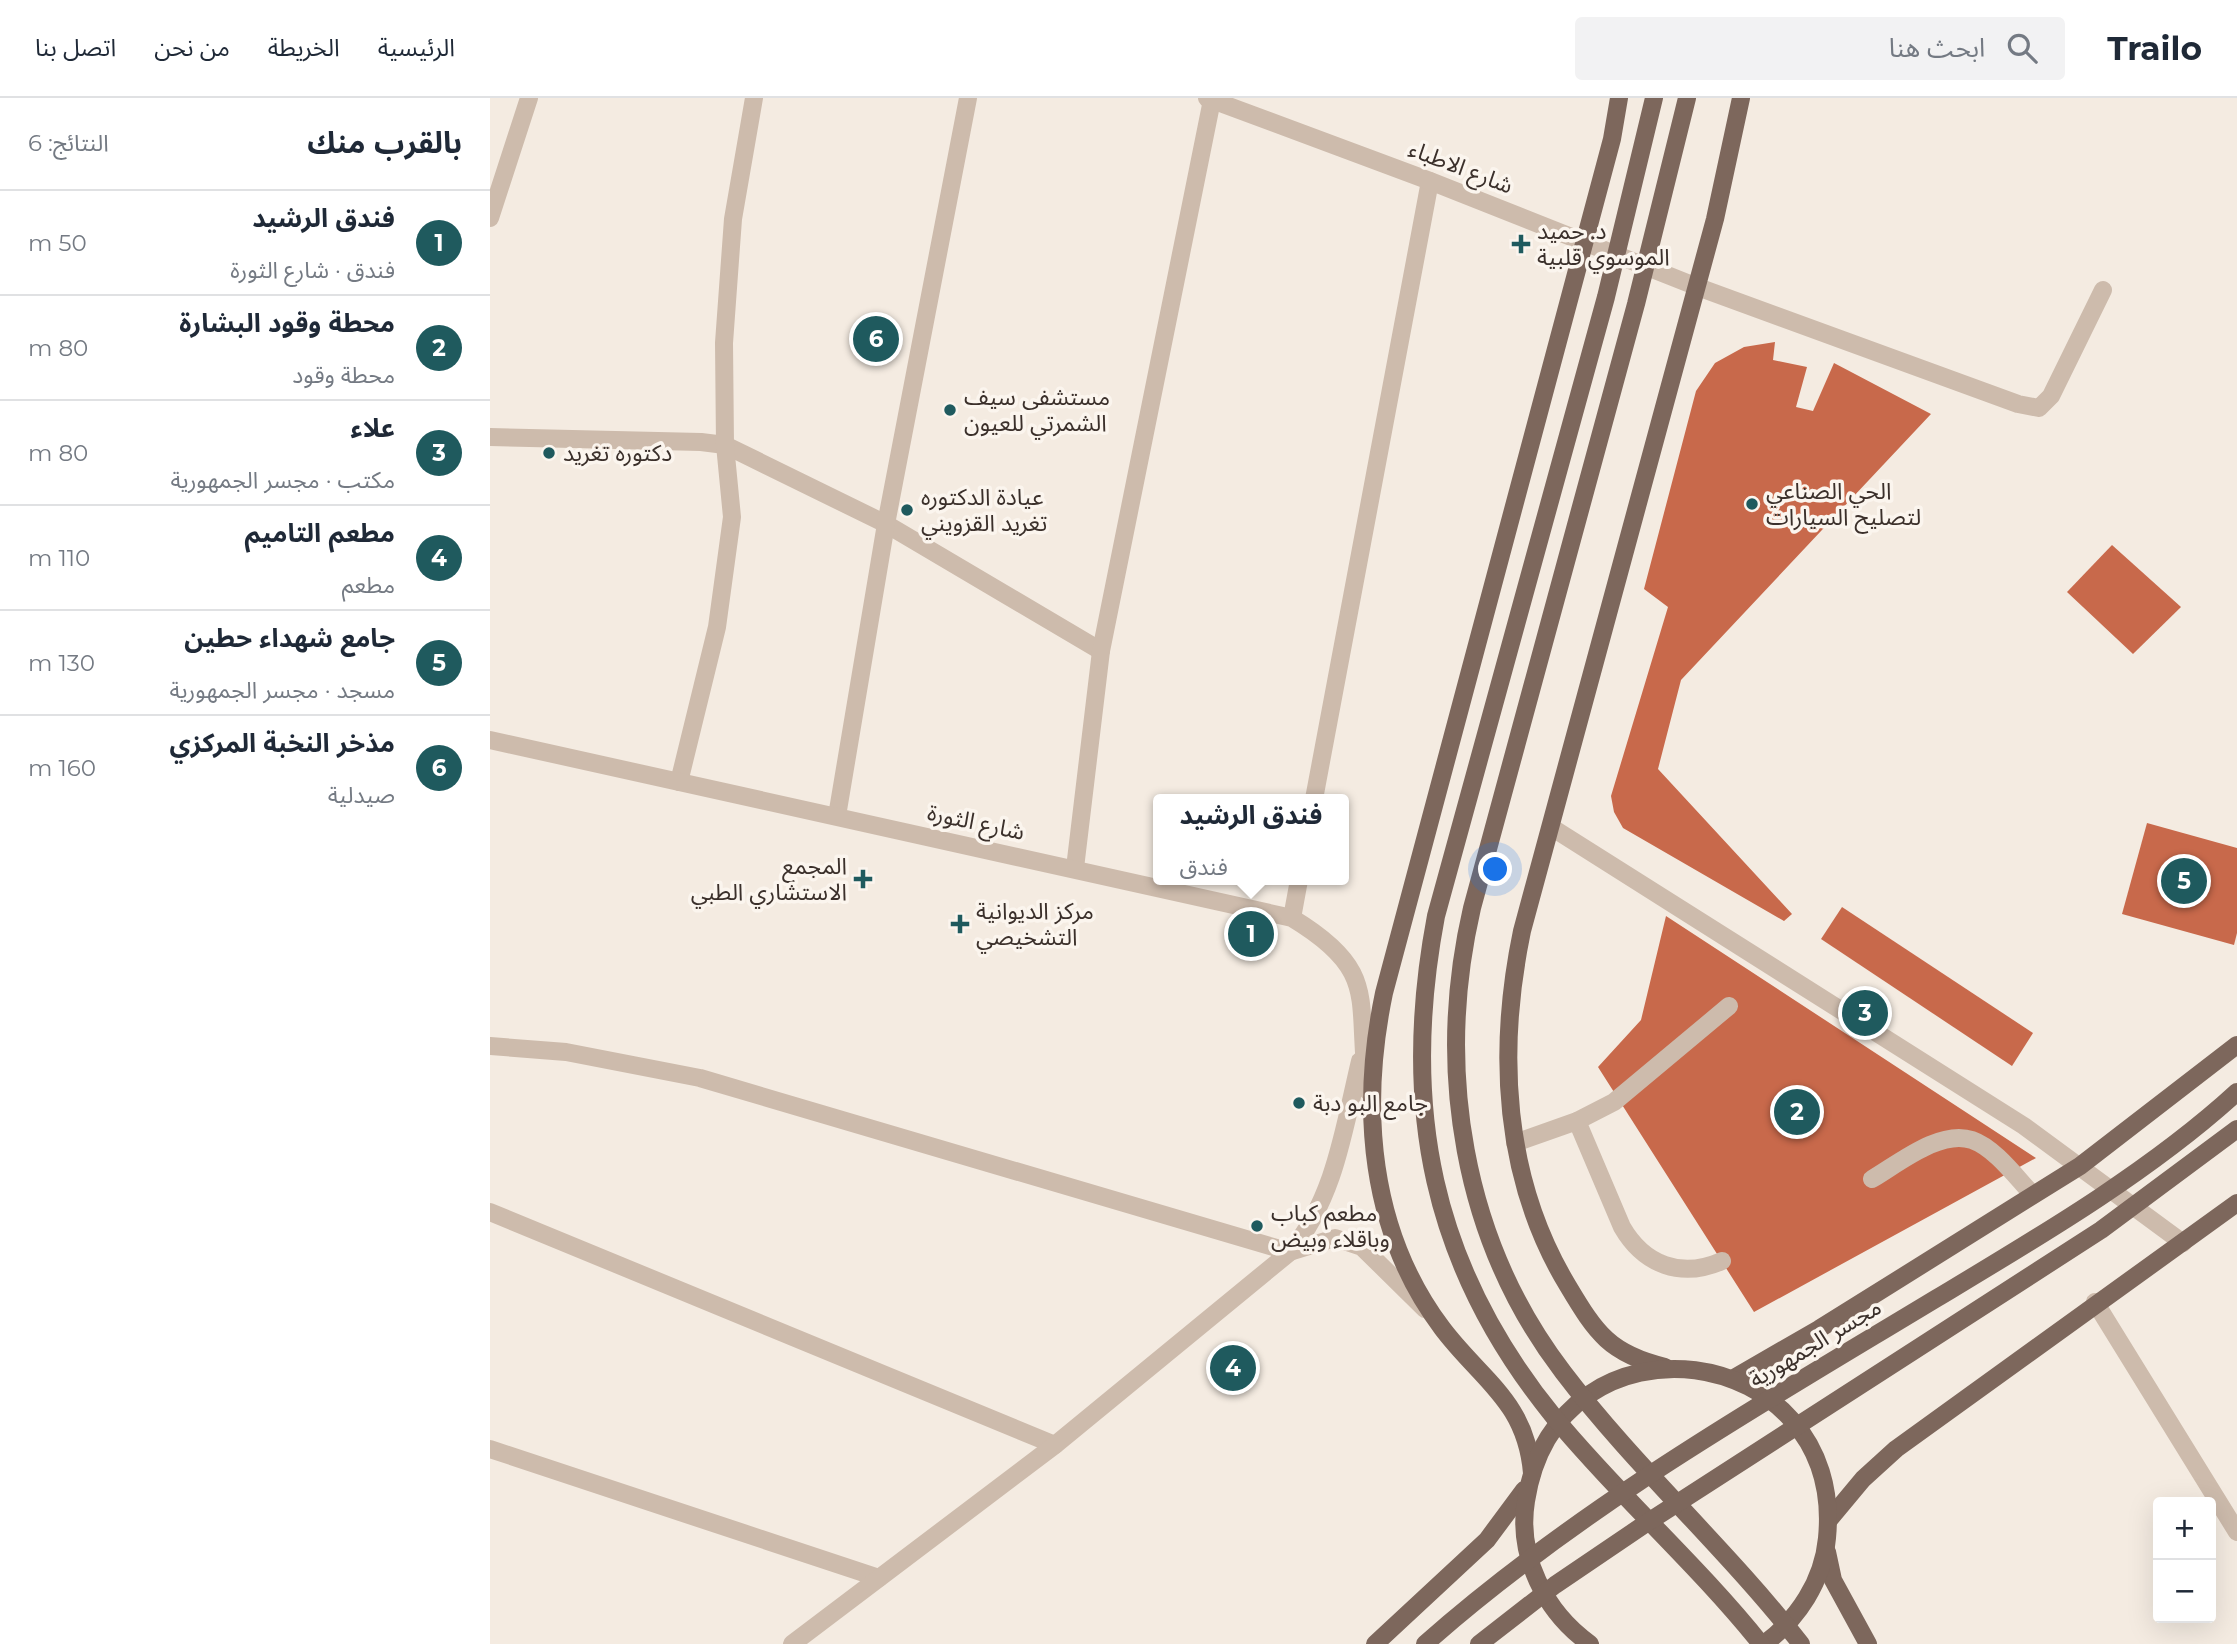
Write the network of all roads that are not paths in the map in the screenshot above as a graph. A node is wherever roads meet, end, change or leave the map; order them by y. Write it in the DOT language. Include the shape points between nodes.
graph roads {
  1 [pos="529,98"];
  2 [pos="754,98"];
  3 [pos="968,98"];
  4 [pos="1619,98"];
  5 [pos="1654,98"];
  6 [pos="1687,98"];
  7 [pos="1741,98"];
  8 [pos="1209,99"];
  9 [pos="1241,104"];
  10 [pos="1430,181"];
  11 [pos="490,218"];
  12 [pos="1585,241"];
  13 [pos="1695,286"];
  14 [pos="2103,290"];
  15 [pos="490,436"];
  16 [pos="725,445"];
  17 [pos="886,524"];
  18 [pos="1101,651"];
  19 [pos="490,740"];
  20 [pos="679,782"];
  21 [pos="1315,794"];
  22 [pos="837,816"];
  23 [pos="1551,827"];
  24 [pos="1075,869"];
  25 [pos="1298,885"];
  26 [pos="1292,918"];
  27 [pos="1384,993"];
  28 [pos="1729,1006"];
  29 [pos="490,1045"];
  30 [pos="2237,1045"];
  31 [pos="1362,1051"];
  32 [pos="2237,1092"];
  33 [pos="1371,1107"];
  34 [pos="1577,1121"];
  35 [pos="2237,1129"];
  36 [pos="1516,1143"];
  37 [pos="2080,1166"];
  38 [pos="1871,1178"];
  39 [pos="2033,1195"];
  40 [pos="2237,1202"];
  41 [pos="490,1212"];
  42 [pos="2183,1243"];
  43 [pos="1290,1252"];
  44 [pos="1721,1261"];
  45 [pos="2095,1303"];
  46 [pos="1443,1330"];
  47 [pos="1665,1367"];
  48 [pos="1734,1378"];
  49 [pos="1055,1445"];
  50 [pos="490,1449"];
  51 [pos="1530,1477"];
  52 [pos="1828,1521"];
  53 [pos="2237,1532"];
  54 [pos="1826,1548"];
  55 [pos="879,1578"];
  56 [pos="792,1644"];
  57 [pos="1376,1644"];
  58 [pos="1425,1644"];
  59 [pos="1479,1644"];
  60 [pos="1590,1644"];
  61 [pos="1762,1644"];
  62 [pos="1801,1644"];
  63 [pos="1868,1644"];
  1 -- 11 [label="street"];
  2 -- 16 [label="street" via="733,219 724,342"];
  3 -- 17 [label="street"];
  4 -- 12 [label="main road"];
  5 -- 61 [label="main road, bridge" via="1602,311 1436,916 1427,968 1420,1074 1425,1126 1444,1216 1459,1260 1500,1342 1556,1420"];
  6 -- 62 [label="main road, bridge" via="1636,304 1472,908 1457,994 1455,1082 1481,1212 1536,1332 1589,1404 1725,1552"];
  7 -- 13 [label="main road"];
  8 -- 9 [label="street, شارع الاطباء"];
  8 -- 18 [label="street"];
  9 -- 10 [label="street, شارع الاطباء"];
  10 -- 12 [label="street, شارع الاطباء"];
  10 -- 21 [label="street"];
  12 -- 13 [label="street, شارع الاطباء"];
  12 -- 27 [label="main road"];
  13 -- 14 [label="street, شارع الاطباء" via="2039,408 2051,396"];
  13 -- 23 [label="main road"];
  15 -- 16 [label="street"];
  16 -- 17 [label="street"];
  16 -- 20 [label="street" via="732,517 717,627"];
  17 -- 18 [label="street"];
  17 -- 22 [label="street"];
  18 -- 24 [label="street"];
  19 -- 20 [label="street, شارع الثورة"];
  20 -- 22 [label="street, شارع الثورة"];
  22 -- 24 [label="street, شارع الثورة"];
  23 -- 36 [label="main road" via="1522,931 1509,1010 1510,1105"];
  23 -- 37 [label="street"];
  24 -- 26 [label="street, شارع الثورة"];
  25 -- 26 [label="street"];
  26 -- 31 [label="street, شارع الثورة" via="1326,938 1354,972 1363,1008"];
  27 -- 31 [label="street"];
  27 -- 33 [label="main road"];
  28 -- 34 [label="street" via="1625,1094"];
  29 -- 43 [label="street" via="566,1052 700,1078"];
  30 -- 37 [label="main road"];
  31 -- 33 [label="street"];
  31 -- 43 [label="street" via="1325,1197 1309,1229"];
  32 -- 58 [label="main road, مجسر الجمهورية, bridge" via="2086,1205 1714,1432 1584,1519 1477,1598"];
  33 -- 46 [label="main road" via="1379,1182 1399,1255"];
  34 -- 36 [label="street"];
  34 -- 44 [label="street" via="1622,1227 1645,1256 1678,1269"];
  35 -- 59 [label="main road, bridge" via="2101,1230 1645,1524"];
  36 -- 47 [label="main road" via="1540,1230 1583,1312 1609,1344 1634,1360"];
  37 -- 39 [label="main road"];
  37 -- 42 [label="street"];
  38 -- 39 [label="street" via="1941,1141 1958,1138 1987,1149"];
  39 -- 48 [label="main road"];
  40 -- 42 [label="main road"];
  41 -- 49 [label="street"];
  42 -- 45 [label="main road"];
  43 -- 46 [label="street" via="1335,1238 1362,1247"];
  43 -- 49 [label="street"];
  45 -- 52 [label="main road" via="1896,1449"];
  45 -- 53 [label="street"];
  46 -- 51 [label="main road" via="1517,1417 1530,1444"];
  47 -- 48 [label="main road"];
  47 -- 51 [label="main road" via="1615,1380 1573,1408 1541,1449"];
  48 -- 52 [label="main road" via="1756,1390 1795,1424 1820,1469"];
  49 -- 55 [label="street"];
  50 -- 55 [label="street"];
  51 -- 57 [label="main road" via="1487,1540"];
  51 -- 60 [label="main road" via="1525,1537 1531,1565 1557,1615"];
  52 -- 54 [label="main road"];
  54 -- 61 [label="main road" via="1808,1597"];
  54 -- 63 [label="main road" via="1833,1580"];
  55 -- 56 [label="street"];
}
